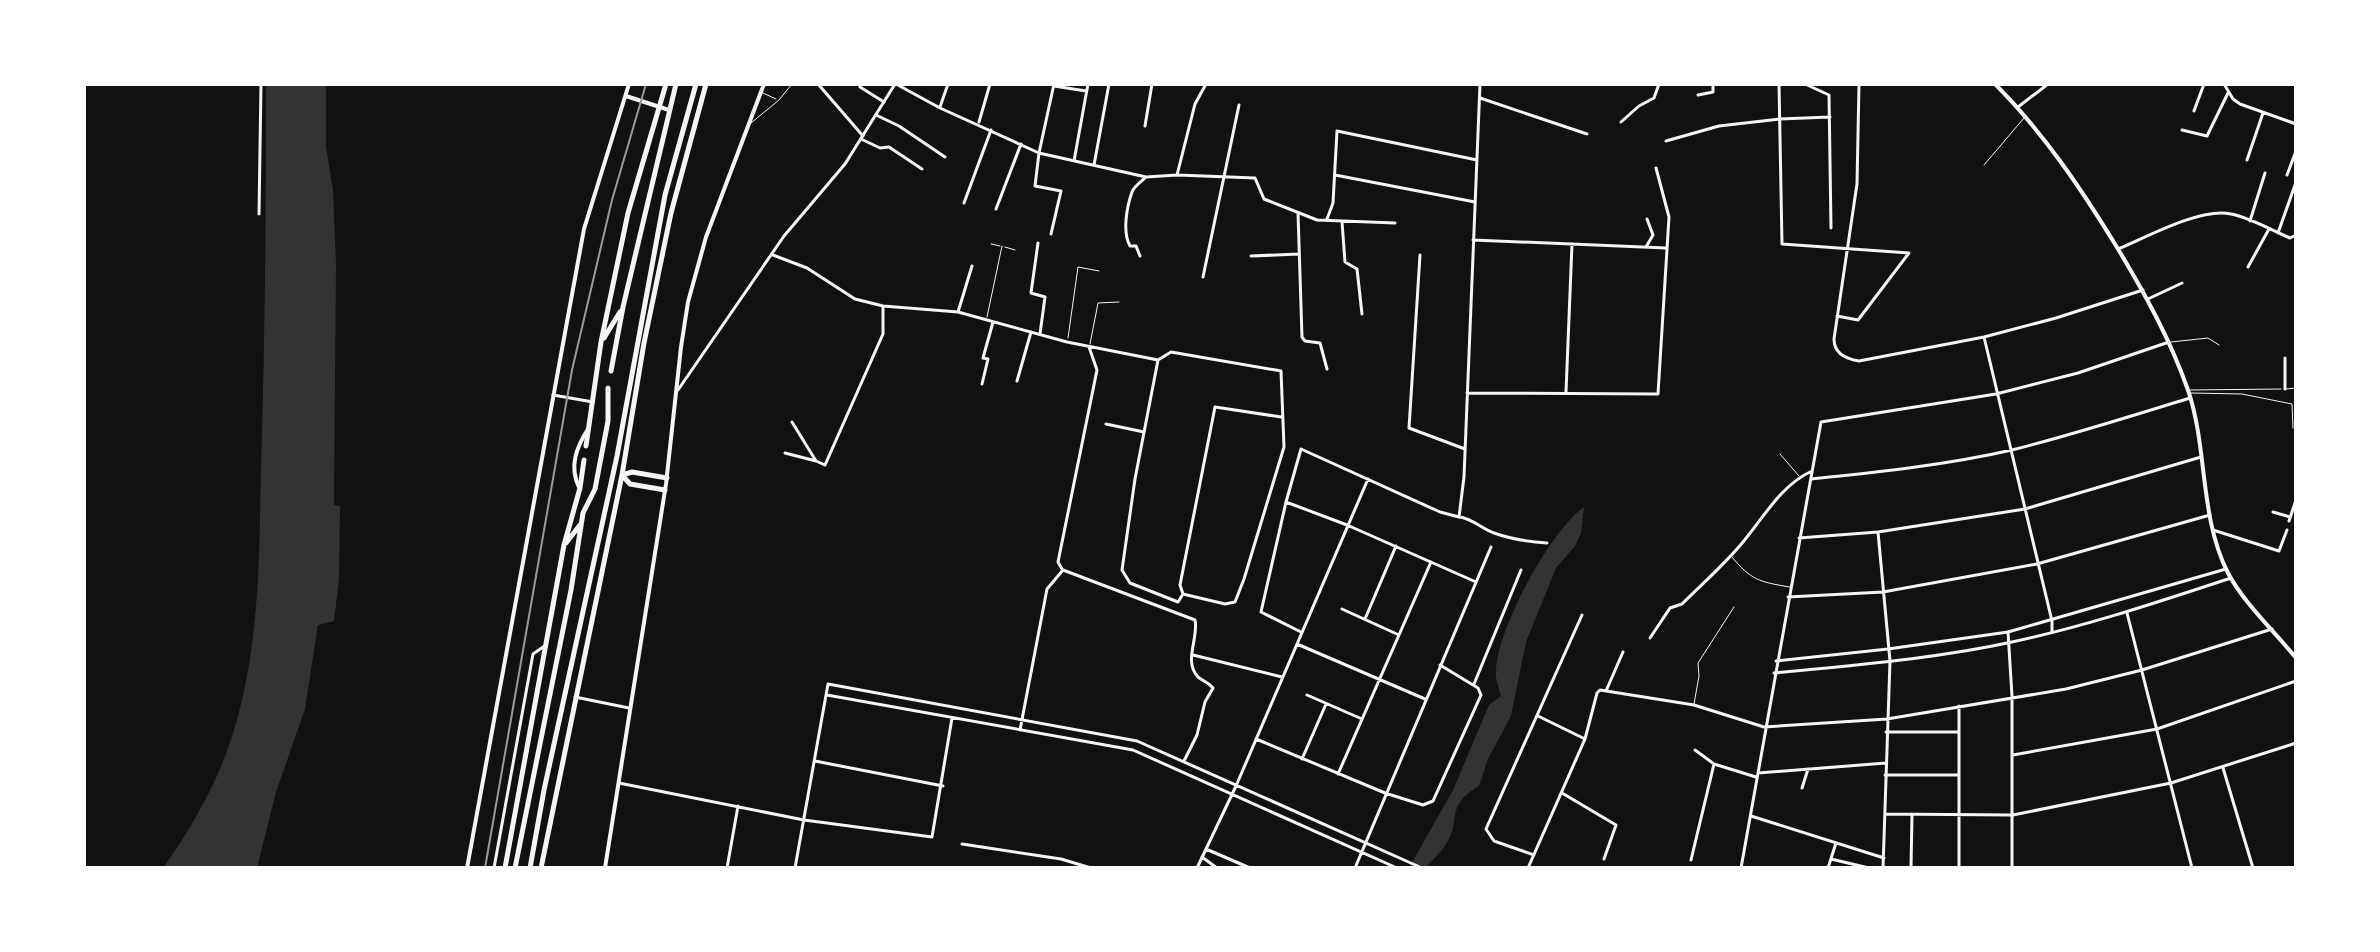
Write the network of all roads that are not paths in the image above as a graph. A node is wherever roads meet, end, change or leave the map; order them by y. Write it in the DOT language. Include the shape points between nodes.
graph roads {
  1 [pos="261,84"];
  2 [pos="629,84"];
  3 [pos="666,84"];
  4 [pos="676,84"];
  5 [pos="696,84"];
  6 [pos="706,84"];
  7 [pos="764,84"];
  8 [pos="792,84"];
  9 [pos="818,84"];
  10 [pos="896,84"];
  11 [pos="948,84"];
  12 [pos="990,84"];
  13 [pos="1088,84"];
  14 [pos="1109,84"];
  15 [pos="1152,84"];
  16 [pos="1206,84"];
  17 [pos="1480,84"];
  18 [pos="1659,84"];
  19 [pos="1713,84"];
  20 [pos="1779,84"];
  21 [pos="1805,84"];
  22 [pos="1859,84"];
  23 [pos="1995,84"];
  24 [pos="2047,84"];
  25 [pos="2204,84"];
  26 [pos="2224,84"];
  27 [pos="1054,85"];
  28 [pos="860,87"];
  29 [pos="1086,91"];
  30 [pos="761,92"];
  31 [pos="2228,93"];
  32 [pos="625,95"];
  33 [pos="1698,95"];
  34 [pos="1480,98"];
  35 [pos="779,100"];
  36 [pos="884,102"];
  37 [pos="1239,105"];
  38 [pos="659,107"];
  39 [pos="2018,107"];
  40 [pos="940,108"];
  41 [pos="669,110"];
  42 [pos="2194,111"];
  43 [pos="2263,113"];
  44 [pos="876,115"];
  45 [pos="2026,116"];
  46 [pos="1830,117"];
  47 [pos="1780,119"];
  48 [pos="1621,122"];
  49 [pos="978,124"];
  50 [pos="2296,124"];
  51 [pos="749,125"];
  52 [pos="1145,126"];
  53 [pos="651,130"];
  54 [pos="991,130"];
  55 [pos="2182,130"];
  56 [pos="1587,134"];
  57 [pos="862,138"];
  58 [pos="1666,141"];
  59 [pos="1021,144"];
  60 [pos="2296,151"];
  61 [pos="1039,153"];
  62 [pos="945,157"];
  63 [pos="1477,160"];
  64 [pos="2247,160"];
  65 [pos="1074,161"];
  66 [pos="1094,165"];
  67 [pos="1984,165"];
  68 [pos="1656,168"];
  69 [pos="922,169"];
  70 [pos="2265,173"];
  71 [pos="1177,175"];
  72 [pos="1335,175"];
  73 [pos="2287,175"];
  74 [pos="1146,177"];
  75 [pos="1223,177"];
  76 [pos="2295,185"];
  77 [pos="1475,202"];
  78 [pos="964,203"];
  79 [pos="996,209"];
  80 [pos="1298,213"];
  81 [pos="259,214"];
  82 [pos="1327,219"];
  83 [pos="1647,219"];
  84 [pos="2250,221"];
  85 [pos="1342,222"];
  86 [pos="1395,223"];
  87 [pos="1831,228"];
  88 [pos="2269,229"];
  89 [pos="2278,233"];
  90 [pos="1051,234"];
  91 [pos="2296,238"];
  92 [pos="1473,240"];
  93 [pos="1038,243"];
  94 [pos="991,244"];
  95 [pos="1572,244"];
  96 [pos="1002,246"];
  97 [pos="1646,247"];
  98 [pos="1849,247"];
  99 [pos="1666,248"];
  100 [pos="2118,249"];
  101 [pos="1015,250"];
  102 [pos="1299,254"];
  103 [pos="773,255"];
  104 [pos="1420,255"];
  105 [pos="1140,256"];
  106 [pos="1251,256"];
  107 [pos="972,266"];
  108 [pos="2248,267"];
  109 [pos="1099,271"];
  110 [pos="1203,277"];
  111 [pos="2182,283"];
  112 [pos="2143,290"];
  113 [pos="2148,299"];
  114 [pos="1119,302"];
  115 [pos="883,306"];
  116 [pos="623,307"];
  117 [pos="958,312"];
  118 [pos="1362,314"];
  119 [pos="1837,316"];
  120 [pos="986,320"];
  121 [pos="993,322"];
  122 [pos="1031,332"];
  123 [pos="1040,334"];
  124 [pos="1984,337"];
  125 [pos="601,342"];
  126 [pos="1067,342"];
  127 [pos="2169,342"];
  128 [pos="2219,345"];
  129 [pos="1089,347"];
  130 [pos="2285,358"];
  131 [pos="1158,360"];
  132 [pos="1327,369"];
  133 [pos="611,371"];
  134 [pos="1017,381"];
  135 [pos="982,384"];
  136 [pos="608,388"];
  137 [pos="2296,388"];
  138 [pos="2285,389"];
  139 [pos="676,393"];
  140 [pos="1467,393"];
  141 [pos="2189,393"];
  142 [pos="1566,394"];
  143 [pos="1996,394"];
  144 [pos="552,395"];
  145 [pos="593,402"];
  146 [pos="1281,417"];
  147 [pos="792,422"];
  148 [pos="1106,424"];
  149 [pos="589,427"];
  150 [pos="2293,428"];
  151 [pos="1144,432"];
  152 [pos="586,446"];
  153 [pos="1465,449"];
  154 [pos="2010,450"];
  155 [pos="785,453"];
  156 [pos="1780,454"];
  157 [pos="2202,456"];
  158 [pos="617,458"];
  159 [pos="584,460"];
  160 [pos="816,461"];
  161 [pos="1812,471"];
  162 [pos="622,475"];
  163 [pos="1801,476"];
  164 [pos="667,478"];
  165 [pos="1368,479"];
  166 [pos="1811,479"];
  167 [pos="580,488"];
  168 [pos="610,489"];
  169 [pos="665,490"];
  170 [pos="2296,500"];
  171 [pos="1286,502"];
  172 [pos="2025,509"];
  173 [pos="2273,512"];
  174 [pos="583,513"];
  175 [pos="2210,515"];
  176 [pos="1459,517"];
  177 [pos="2292,518"];
  178 [pos="580,525"];
  179 [pos="1347,525"];
  180 [pos="2213,530"];
  181 [pos="2287,530"];
  182 [pos="1878,532"];
  183 [pos="1799,538"];
  184 [pos="1547,543"];
  185 [pos="564,545"];
  186 [pos="1396,546"];
  187 [pos="1491,547"];
  188 [pos="1731,555"];
  189 [pos="604,557"];
  190 [pos="1431,562"];
  191 [pos="594,563"];
  192 [pos="2037,564"];
  193 [pos="2226,569"];
  194 [pos="1063,570"];
  195 [pos="1521,570"];
  196 [pos="2231,578"];
  197 [pos="1476,582"];
  198 [pos="591,584"];
  199 [pos="1790,587"];
  200 [pos="1883,592"];
  201 [pos="1183,594"];
  202 [pos="596,596"];
  203 [pos="1788,597"];
  204 [pos="1734,607"];
  205 [pos="1342,609"];
  206 [pos="2127,613"];
  207 [pos="1582,615"];
  208 [pos="1365,619"];
  209 [pos="2052,621"];
  210 [pos="2272,629"];
  211 [pos="1301,632"];
  212 [pos="2008,632"];
  213 [pos="2052,632"];
  214 [pos="1399,635"];
  215 [pos="1650,638"];
  216 [pos="1296,643"];
  217 [pos="2009,643"];
  218 [pos="546,645"];
  219 [pos="1888,649"];
  220 [pos="1623,652"];
  221 [pos="1193,655"];
  222 [pos="2296,658"];
  223 [pos="1776,661"];
  224 [pos="1890,661"];
  225 [pos="1440,665"];
  226 [pos="2142,670"];
  227 [pos="1774,673"];
  228 [pos="1282,677"];
  229 [pos="1380,678"];
  230 [pos="2296,681"];
  231 [pos="1474,684"];
  232 [pos="1606,691"];
  233 [pos="827,695"];
  234 [pos="1307,695"];
  235 [pos="2012,696"];
  236 [pos="575,697"];
  237 [pos="1425,699"];
  238 [pos="1326,704"];
  239 [pos="1694,705"];
  240 [pos="1959,706"];
  241 [pos="629,708"];
  242 [pos="1538,715"];
  243 [pos="952,718"];
  244 [pos="1887,719"];
  245 [pos="1021,720"];
  246 [pos="1362,720"];
  247 [pos="1764,727"];
  248 [pos="2157,729"];
  249 [pos="1020,730"];
  250 [pos="1886,732"];
  251 [pos="1959,732"];
  252 [pos="1256,739"];
  253 [pos="1585,739"];
  254 [pos="2296,743"];
  255 [pos="1695,750"];
  256 [pos="2013,755"];
  257 [pos="1302,759"];
  258 [pos="815,761"];
  259 [pos="1183,762"];
  260 [pos="1886,763"];
  261 [pos="1714,764"];
  262 [pos="2223,768"];
  263 [pos="1808,769"];
  264 [pos="1338,774"];
  265 [pos="1756,775"];
  266 [pos="1885,775"];
  267 [pos="1959,775"];
  268 [pos="619,783"];
  269 [pos="2171,783"];
  270 [pos="943,786"];
  271 [pos="1236,786"];
  272 [pos="1802,788"];
  273 [pos="1385,793"];
  274 [pos="1562,793"];
  275 [pos="1232,795"];
  276 [pos="738,806"];
  277 [pos="1885,814"];
  278 [pos="1912,814"];
  279 [pos="1959,815"];
  280 [pos="2013,815"];
  281 [pos="1751,816"];
  282 [pos="804,820"];
  283 [pos="1366,842"];
  284 [pos="1836,843"];
  285 [pos="962,844"];
  286 [pos="1206,849"];
  287 [pos="1362,853"];
  288 [pos="1534,855"];
  289 [pos="1202,857"];
  290 [pos="1884,858"];
  291 [pos="1604,859"];
  292 [pos="1831,859"];
  293 [pos="1691,860"];
  294 [pos="467,868"];
  295 [pos="494,868"];
  296 [pos="505,868"];
  297 [pos="515,868"];
  298 [pos="530,868"];
  299 [pos="541,868"];
  300 [pos="605,868"];
  301 [pos="727,868"];
  302 [pos="795,868"];
  303 [pos="1091,868"];
  304 [pos="1197,868"];
  305 [pos="1217,868"];
  306 [pos="1250,868"];
  307 [pos="1355,868"];
  308 [pos="1397,868"];
  309 [pos="1422,868"];
  310 [pos="1528,868"];
  311 [pos="1741,868"];
  312 [pos="1828,868"];
  313 [pos="1869,868"];
  314 [pos="1883,868"];
  315 [pos="1911,868"];
  316 [pos="1959,868"];
  317 [pos="2012,868"];
  318 [pos="2192,868"];
  319 [pos="2253,868"];
  1 -- 81 [label="street"];
  2 -- 32 [label="main road"];
  3 -- 38 [label="highway"];
  4 -- 41 [label="highway"];
  5 -- 158 [label="highway" via="665,195"];
  6 -- 162 [label="highway" via="671,213"];
  7 -- 30 [label="main road"];
  8 -- 35 [label="lane"];
  9 -- 57 [label="street"];
  10 -- 36 [label="street"];
  10 -- 40 [label="street"];
  11 -- 40 [label="street"];
  12 -- 49 [label="street"];
  13 -- 29 [label="street"];
  14 -- 66 [label="street"];
  15 -- 52 [label="street"];
  16 -- 71 [label="street" via="1195,104"];
  17 -- 34 [label="street"];
  18 -- 48 [label="street" via="1654,98"];
  19 -- 33 [label="street" via="1713,92"];
  20 -- 47 [label="street"];
  21 -- 46 [label="street" via="1829,95"];
  22 -- 98 [label="street" via="1857,184"];
  23 -- 39 [label="main road"];
  24 -- 39 [label="street"];
  25 -- 42 [label="street"];
  26 -- 31 [label="street"];
  27 -- 29 [label="street"];
  27 -- 61 [label="street"];
  28 -- 36 [label="street"];
  29 -- 65 [label="street"];
  30 -- 35 [label="lane"];
  30 -- 51 [label="main road"];
  31 -- 43 [label="street"];
  31 -- 55 [label="street" via="2207,136"];
  32 -- 38 [label="main road"];
  32 -- 144 [label="main road" via="584,229"];
  34 -- 56 [label="street"];
  34 -- 63 [label="street"];
  35 -- 51 [label="lane"];
  36 -- 44 [label="street"];
  37 -- 75 [label="street"];
  38 -- 41 [label="main road"];
  38 -- 53 [label="highway"];
  39 -- 45 [label="main road"];
  40 -- 49 [label="street"];
  41 -- 53 [label="highway"];
  41 -- 116 [label="highway"];
  43 -- 50 [label="street"];
  43 -- 64 [label="street"];
  44 -- 57 [label="street"];
  44 -- 62 [label="street"];
  45 -- 67 [label="lane"];
  45 -- 100 [label="main road"];
  46 -- 47 [label="street"];
  46 -- 87 [label="street"];
  47 -- 58 [label="street" via="1719,126"];
  47 -- 98 [label="street" via="1782,244"];
  49 -- 54 [label="street"];
  51 -- 139 [label="main road" via="693,281"];
  53 -- 125 [label="highway"];
  54 -- 59 [label="street"];
  54 -- 78 [label="street"];
  57 -- 69 [label="street" via="889,147"];
  57 -- 103 [label="street"];
  59 -- 61 [label="street"];
  59 -- 79 [label="street"];
  60 -- 73 [label="street"];
  61 -- 65 [label="street"];
  61 -- 90 [label="street" via="1035,186 1061,191"];
  63 -- 72 [label="street" via="1337,131"];
  63 -- 77 [label="street"];
  65 -- 66 [label="street"];
  66 -- 74 [label="street"];
  68 -- 99 [label="street" via="1668,209"];
  70 -- 84 [label="street"];
  71 -- 74 [label="street"];
  71 -- 75 [label="street"];
  72 -- 77 [label="street"];
  72 -- 82 [label="street"];
  74 -- 105 [label="street" via="1133,189 1127,220 1126,238"];
  75 -- 80 [label="street" via="1255,178 1264,199"];
  75 -- 110 [label="street"];
  76 -- 89 [label="street"];
  77 -- 92 [label="street"];
  80 -- 82 [label="street"];
  80 -- 102 [label="street"];
  82 -- 85 [label="street"];
  83 -- 97 [label="street" via="1653,235"];
  84 -- 88 [label="street"];
  84 -- 100 [label="street" via="2217,212"];
  85 -- 86 [label="street"];
  85 -- 118 [label="street" via="1345,262 1357,269"];
  88 -- 89 [label="street"];
  88 -- 108 [label="street"];
  89 -- 91 [label="street"];
  92 -- 95 [label="street"];
  92 -- 140 [label="street"];
  93 -- 123 [label="street" via="1031,293 1045,297"];
  94 -- 96 [label="lane"];
  95 -- 97 [label="street"];
  95 -- 142 [label="street"];
  96 -- 101 [label="lane"];
  96 -- 120 [label="lane"];
  97 -- 99 [label="street"];
  98 -- 119 [label="street"];
  98 -- 119 [label="street" via="1909,253 1858,320"];
  99 -- 142 [label="street" via="1658,394"];
  100 -- 112 [label="main road"];
  102 -- 106 [label="street"];
  102 -- 132 [label="street" via="1302,337 1320,343"];
  103 -- 115 [label="street" via="807,268 846,296"];
  103 -- 139 [label="street"];
  104 -- 153 [label="street" via="1409,428"];
  107 -- 117 [label="street"];
  109 -- 126 [label="lane" via="1078,267"];
  111 -- 113 [label="street"];
  112 -- 113 [label="main road"];
  112 -- 124 [label="street"];
  113 -- 127 [label="main road"];
  114 -- 129 [label="lane" via="1098,303"];
  115 -- 117 [label="street"];
  115 -- 160 [label="street" via="883,334 825,465"];
  116 -- 125 [label="highway"];
  116 -- 133 [label="highway"];
  117 -- 120 [label="street"];
  119 -- 124 [label="street" via="1834,346 1859,361"];
  120 -- 121 [label="street"];
  121 -- 122 [label="street"];
  121 -- 135 [label="street"];
  122 -- 123 [label="street"];
  122 -- 134 [label="street"];
  123 -- 126 [label="street"];
  124 -- 143 [label="street"];
  125 -- 145 [label="highway"];
  126 -- 129 [label="street"];
  127 -- 128 [label="lane" via="2208,338"];
  127 -- 141 [label="main road"];
  127 -- 143 [label="street"];
  129 -- 131 [label="street"];
  129 -- 194 [label="street" via="1097,370 1058,562"];
  130 -- 138 [label="street"];
  131 -- 146 [label="street" via="1171,352 1281,371"];
  131 -- 151 [label="street"];
  136 -- 174 [label="highway" via="608,421 595,489"];
  137 -- 138 [label="lane"];
  138 -- 141 [label="lane"];
  139 -- 164 [label="main road"];
  140 -- 142 [label="street"];
  140 -- 153 [label="street"];
  141 -- 150 [label="lane" via="2242,394 2292,404"];
  141 -- 154 [label="street" via="2094,428"];
  141 -- 157 [label="main road"];
  143 -- 154 [label="street"];
  143 -- 161 [label="street" via="1821,422"];
  144 -- 145 [label="street"];
  144 -- 294 [label="main road"];
  145 -- 149 [label="highway"];
  146 -- 201 [label="street" via="1284,447 1235,602"];
  146 -- 201 [label="street" via="1215,407 1180,585"];
  147 -- 160 [label="street"];
  148 -- 151 [label="street"];
  149 -- 152 [label="highway"];
  149 -- 167 [label="main road" via="578,444 573,475"];
  151 -- 201 [label="street" via="1122,570 1130,583 1166,598 1178,602"];
  153 -- 176 [label="street"];
  154 -- 166 [label="street" via="1903,470"];
  154 -- 172 [label="street"];
  155 -- 160 [label="street"];
  156 -- 163 [label="lane"];
  157 -- 172 [label="street"];
  157 -- 175 [label="main road"];
  158 -- 162 [label="highway"];
  158 -- 168 [label="highway"];
  159 -- 167 [label="highway"];
  161 -- 163 [label="street"];
  161 -- 166 [label="street"];
  162 -- 164 [label="highway"];
  162 -- 168 [label="highway"];
  162 -- 169 [label="highway" via="630,484"];
  162 -- 189 [label="highway"];
  163 -- 188 [label="street"];
  164 -- 169 [label="main road"];
  165 -- 171 [label="street" via="1301,449"];
  165 -- 176 [label="street"];
  165 -- 179 [label="street"];
  166 -- 183 [label="street"];
  167 -- 174 [label="highway"];
  167 -- 185 [label="highway"];
  168 -- 191 [label="highway"];
  169 -- 241 [label="main road"];
  170 -- 177 [label="street"];
  171 -- 179 [label="street"];
  171 -- 211 [label="street" via="1261,612"];
  172 -- 182 [label="street"];
  172 -- 192 [label="street"];
  173 -- 177 [label="street"];
  174 -- 178 [label="highway"];
  175 -- 180 [label="main road"];
  175 -- 192 [label="street"];
  176 -- 184 [label="street" via="1495,534"];
  178 -- 185 [label="highway"];
  178 -- 297 [label="highway"];
  179 -- 186 [label="street"];
  179 -- 211 [label="street"];
  180 -- 181 [label="street" via="2279,551"];
  180 -- 193 [label="main road"];
  182 -- 183 [label="street"];
  182 -- 200 [label="street"];
  183 -- 199 [label="street"];
  185 -- 218 [label="highway"];
  186 -- 190 [label="street"];
  186 -- 208 [label="street"];
  187 -- 197 [label="street"];
  188 -- 199 [label="lane" via="1748,576"];
  188 -- 215 [label="street" via="1682,604 1670,608"];
  189 -- 191 [label="highway"];
  189 -- 202 [label="highway"];
  190 -- 197 [label="street"];
  190 -- 214 [label="street"];
  191 -- 198 [label="highway"];
  192 -- 200 [label="street"];
  192 -- 209 [label="street"];
  193 -- 196 [label="main road"];
  193 -- 209 [label="street"];
  194 -- 221 [label="street" via="1193,619"];
  194 -- 245 [label="street" via="1047,589"];
  195 -- 231 [label="street"];
  196 -- 206 [label="street"];
  196 -- 210 [label="main road"];
  197 -- 225 [label="street"];
  198 -- 202 [label="highway"];
  198 -- 298 [label="highway"];
  199 -- 203 [label="street"];
  200 -- 203 [label="street"];
  200 -- 219 [label="street"];
  202 -- 236 [label="highway"];
  203 -- 223 [label="street"];
  204 -- 239 [label="lane" via="1698,663"];
  205 -- 208 [label="street"];
  206 -- 213 [label="street"];
  206 -- 226 [label="street"];
  207 -- 242 [label="street"];
  208 -- 214 [label="street"];
  209 -- 212 [label="street"];
  209 -- 213 [label="street"];
  210 -- 222 [label="main road"];
  210 -- 226 [label="street"];
  211 -- 216 [label="street"];
  212 -- 217 [label="street"];
  212 -- 219 [label="street"];
  213 -- 217 [label="street"];
  214 -- 229 [label="street"];
  216 -- 228 [label="street"];
  216 -- 229 [label="street"];
  217 -- 224 [label="street"];
  217 -- 235 [label="street"];
  218 -- 295 [label="street" via="533,654"];
  218 -- 296 [label="highway"];
  219 -- 223 [label="street"];
  219 -- 224 [label="street"];
  220 -- 232 [label="street"];
  221 -- 228 [label="street"];
  221 -- 259 [label="street" via="1196,675 1213,688"];
  223 -- 227 [label="street"];
  224 -- 227 [label="street"];
  224 -- 244 [label="street"];
  225 -- 231 [label="street"];
  225 -- 237 [label="street"];
  226 -- 235 [label="street"];
  226 -- 248 [label="street"];
  227 -- 247 [label="street"];
  228 -- 252 [label="street"];
  229 -- 237 [label="street"];
  229 -- 246 [label="street"];
  230 -- 248 [label="street"];
  231 -- 273 [label="street" via="1480,699 1433,801 1423,805"];
  232 -- 239 [label="street"];
  232 -- 253 [label="street" via="1598,692"];
  233 -- 243 [label="street"];
  233 -- 245 [label="street" via="828,684"];
  233 -- 258 [label="street"];
  234 -- 238 [label="street"];
  235 -- 240 [label="street"];
  235 -- 256 [label="street"];
  236 -- 241 [label="street"];
  236 -- 299 [label="highway"];
  237 -- 273 [label="street"];
  238 -- 246 [label="street"];
  238 -- 257 [label="street"];
  239 -- 247 [label="street"];
  240 -- 244 [label="street"];
  240 -- 251 [label="street"];
  241 -- 268 [label="main road"];
  242 -- 253 [label="street"];
  242 -- 288 [label="street" via="1486,829 1494,841"];
  243 -- 249 [label="street"];
  243 -- 270 [label="street"];
  244 -- 247 [label="street"];
  244 -- 250 [label="street"];
  245 -- 249 [label="street"];
  245 -- 259 [label="street" via="1137,741"];
  246 -- 264 [label="street"];
  247 -- 265 [label="street"];
  248 -- 256 [label="street"];
  248 -- 269 [label="street"];
  249 -- 275 [label="street" via="1133,750"];
  250 -- 251 [label="street"];
  250 -- 260 [label="street"];
  251 -- 267 [label="street"];
  252 -- 257 [label="street"];
  252 -- 271 [label="street"];
  253 -- 274 [label="street"];
  254 -- 262 [label="street"];
  255 -- 261 [label="street"];
  256 -- 280 [label="street"];
  257 -- 264 [label="street"];
  258 -- 270 [label="street"];
  258 -- 282 [label="street"];
  259 -- 271 [label="street"];
  260 -- 263 [label="street"];
  260 -- 266 [label="street"];
  261 -- 265 [label="street"];
  261 -- 293 [label="street"];
  262 -- 269 [label="street"];
  262 -- 319 [label="street"];
  263 -- 265 [label="street"];
  263 -- 272 [label="street"];
  264 -- 273 [label="street"];
  265 -- 281 [label="street"];
  266 -- 267 [label="street"];
  266 -- 277 [label="street"];
  267 -- 279 [label="street"];
  268 -- 276 [label="street"];
  268 -- 300 [label="main road"];
  269 -- 280 [label="street"];
  269 -- 318 [label="street"];
  270 -- 282 [label="street" via="932,837"];
  271 -- 275 [label="street"];
  271 -- 283 [label="street"];
  273 -- 283 [label="street"];
  274 -- 288 [label="street"];
  274 -- 291 [label="street" via="1616,825"];
  275 -- 286 [label="street"];
  275 -- 287 [label="street"];
  276 -- 282 [label="street"];
  276 -- 301 [label="street"];
  277 -- 278 [label="street"];
  277 -- 290 [label="street"];
  278 -- 279 [label="street"];
  278 -- 315 [label="street"];
  279 -- 280 [label="street"];
  279 -- 316 [label="street"];
  280 -- 317 [label="street"];
  281 -- 284 [label="street"];
  281 -- 311 [label="street"];
  282 -- 302 [label="street"];
  283 -- 287 [label="street"];
  283 -- 309 [label="street"];
  284 -- 290 [label="street"];
  284 -- 292 [label="street"];
  285 -- 303 [label="street"];
  286 -- 289 [label="street"];
  286 -- 306 [label="street"];
  287 -- 307 [label="street"];
  287 -- 308 [label="street"];
  288 -- 310 [label="street"];
  289 -- 304 [label="street"];
  289 -- 305 [label="street"];
  290 -- 314 [label="street"];
  292 -- 312 [label="street"];
  292 -- 313 [label="street"];
}
